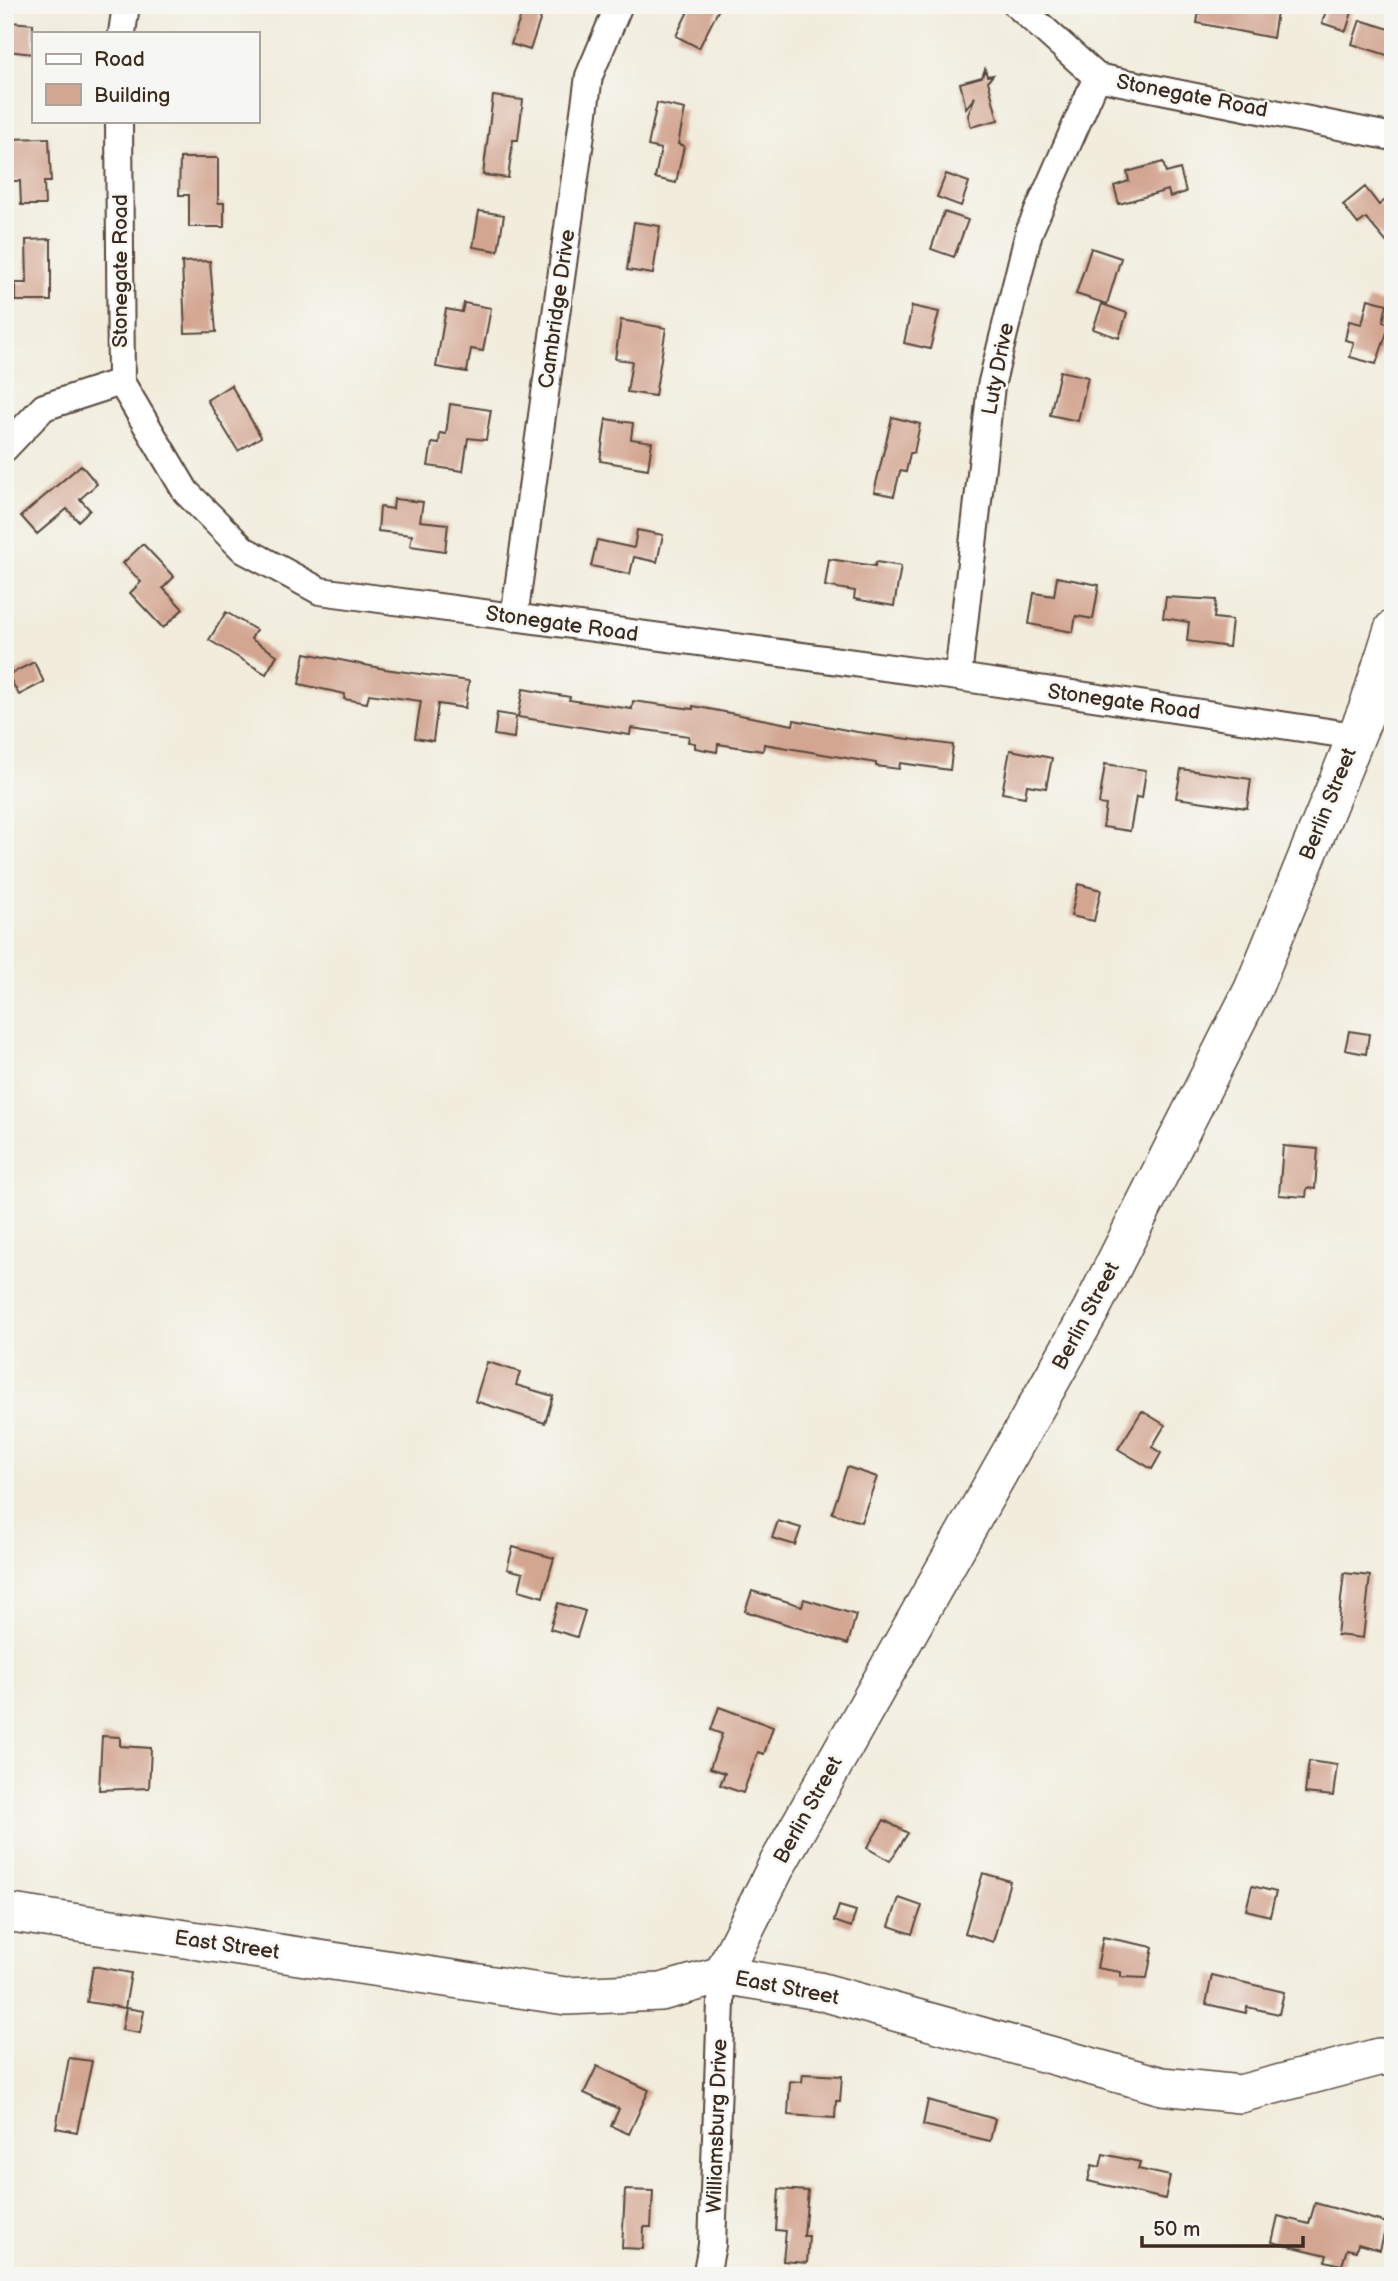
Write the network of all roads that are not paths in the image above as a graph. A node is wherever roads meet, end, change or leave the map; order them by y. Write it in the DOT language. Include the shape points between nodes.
graph roads {
  1 [pos="127,5"];
  2 [pos="619,5"];
  3 [pos="1017,5"];
  4 [pos="122,32"];
  5 [pos="1097,77"];
  6 [pos="119,122"];
  7 [pos="1393,137"];
  8 [pos="121,382"];
  9 [pos="5,448"];
  10 [pos="514,618"];
  11 [pos="1393,629"];
  12 [pos="958,677"];
  13 [pos="1372,718"];
  14 [pos="5,1912"];
  15 [pos="722,1975"];
  16 [pos="1393,2057"];
  17 [pos="706,2276"];
  1 -- 4 [label="street"];
  2 -- 10 [label="street, Cambridge Drive" via="589,76"];
  3 -- 5 [label="street, Stonegate Road"];
  5 -- 7 [label="street, Stonegate Road"];
  5 -- 12 [label="street, Luty Drive" via="1029,232 991,386"];
  6 -- 8 [label="street, Stonegate Road"];
  8 -- 9 [label="street" via="44,407"];
  8 -- 10 [label="street, Stonegate Road" via="186,492 244,550 320,591"];
  10 -- 12 [label="street, Stonegate Road"];
  11 -- 13 [label="main road, Berlin Street"];
  12 -- 13 [label="street, Stonegate Road"];
  13 -- 15 [label="main road, Berlin Street" via="1253,989 1097,1298 777,1865"];
  14 -- 15 [label="main road, East Street" via="566,1996 661,1992"];
  15 -- 16 [label="main road, East Street" via="819,1992 1162,2086 1240,2094"];
  15 -- 17 [label="street, Williamsburg Drive" via="712,2245"];
}
